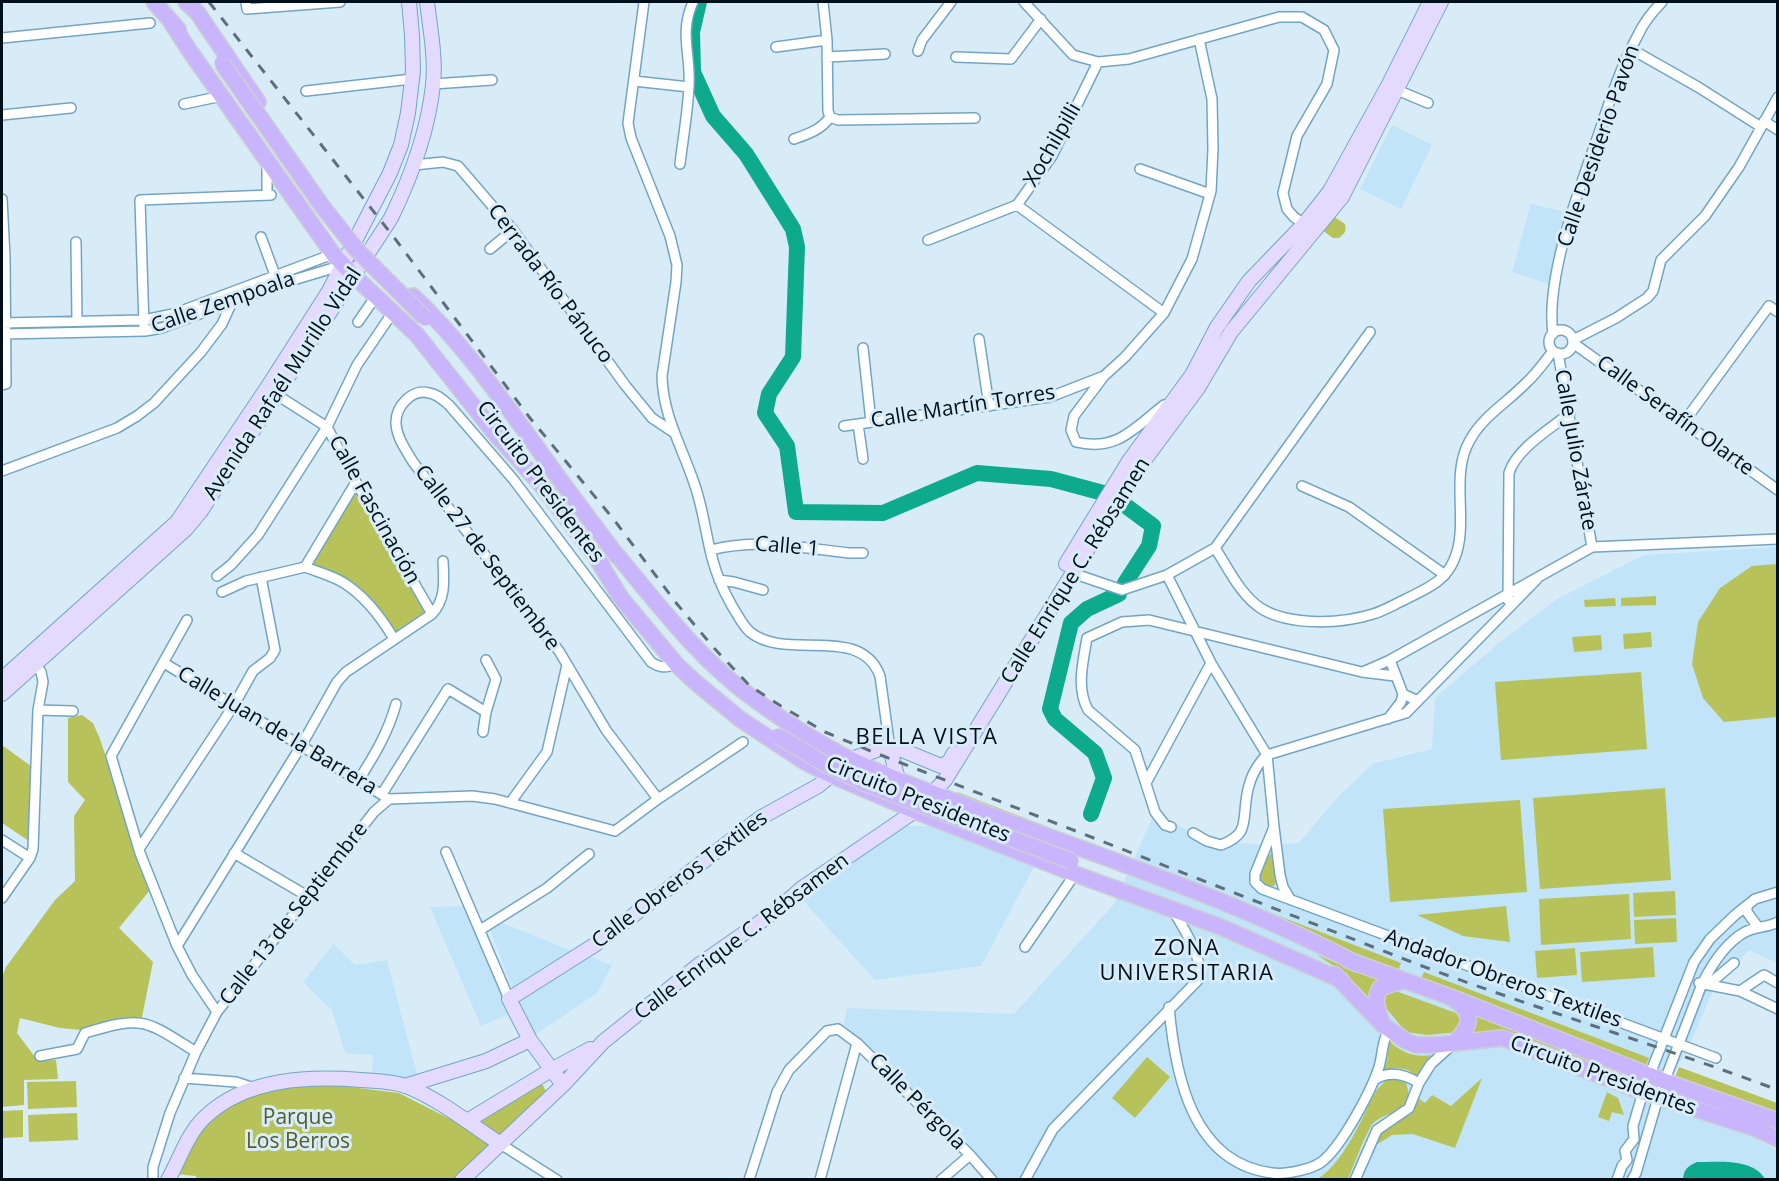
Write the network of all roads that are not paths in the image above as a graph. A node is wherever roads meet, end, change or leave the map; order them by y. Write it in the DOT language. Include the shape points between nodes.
graph roads {
  1 [pos="154,2"];
  2 [pos="180,2"];
  3 [pos="186,2"];
  4 [pos="340,2"];
  5 [pos="408,2"];
  6 [pos="427,2"];
  7 [pos="644,2"];
  8 [pos="693,2"];
  9 [pos="824,2"];
  10 [pos="951,2"];
  11 [pos="1024,2"];
  12 [pos="1432,2"];
  13 [pos="1662,2"];
  14 [pos="247,5"];
  15 [pos="1041,19"];
  16 [pos="171,22"];
  17 [pos="150,23"];
  18 [pos="2,38"];
  19 [pos="1199,39"];
  20 [pos="827,40"];
  21 [pos="776,47"];
  22 [pos="1631,49"];
  23 [pos="918,51"];
  24 [pos="885,54"];
  25 [pos="827,57"];
  26 [pos="956,57"];
  27 [pos="1098,62"];
  28 [pos="218,67"];
  29 [pos="412,79"];
  30 [pos="492,80"];
  31 [pos="634,81"];
  32 [pos="433,84"];
  33 [pos="689,85"];
  34 [pos="1397,90"];
  35 [pos="306,91"];
  36 [pos="222,96"];
  37 [pos="1778,97"];
  38 [pos="1428,103"];
  39 [pos="184,104"];
  40 [pos="70,108"];
  41 [pos="2,115"];
  42 [pos="830,117"];
  43 [pos="975,118"];
  44 [pos="1762,124"];
  45 [pos="1778,130"];
  46 [pos="794,139"];
  47 [pos="267,159"];
  48 [pos="681,164"];
  49 [pos="414,165"];
  50 [pos="1140,169"];
  51 [pos="314,184"];
  52 [pos="1210,194"];
  53 [pos="2,199"];
  54 [pos="295,199"];
  55 [pos="1017,205"];
  56 [pos="1304,224"];
  57 [pos="513,230"];
  58 [pos="261,237"];
  59 [pos="356,239"];
  60 [pos="928,240"];
  61 [pos="76,242"];
  62 [pos="490,249"];
  63 [pos="368,251"];
  64 [pos="3,258"];
  65 [pos="343,265"];
  66 [pos="390,274"];
  67 [pos="275,275"];
  68 [pos="373,294"];
  69 [pos="230,297"];
  70 [pos="393,312"];
  71 [pos="1778,312"];
  72 [pos="1164,313"];
  73 [pos="144,320"];
  74 [pos="77,321"];
  75 [pos="422,321"];
  76 [pos="316,322"];
  77 [pos="358,322"];
  78 [pos="3,323"];
  79 [pos="145,331"];
  80 [pos="1370,332"];
  81 [pos="3,334"];
  82 [pos="1553,334"];
  83 [pos="979,339"];
  84 [pos="1573,341"];
  85 [pos="863,348"];
  86 [pos="1556,352"];
  87 [pos="1104,376"];
  88 [pos="4,385"];
  89 [pos="277,394"];
  90 [pos="989,406"];
  91 [pos="1166,406"];
  92 [pos="1570,413"];
  93 [pos="871,422"];
  94 [pos="1684,422"];
  95 [pos="858,424"];
  96 [pos="844,426"];
  97 [pos="327,427"];
  98 [pos="674,432"];
  99 [pos="863,459"];
  100 [pos="2,471"];
  101 [pos="554,471"];
  102 [pos="537,480"];
  103 [pos="356,482"];
  104 [pos="1302,486"];
  105 [pos="1778,490"];
  106 [pos="1778,539"];
  107 [pos="1592,547"];
  108 [pos="612,548"];
  109 [pos="1215,548"];
  110 [pos="711,550"];
  111 [pos="863,553"];
  112 [pos="596,557"];
  113 [pos="443,561"];
  114 [pos="305,567"];
  115 [pos="1069,568"];
  116 [pos="1167,575"];
  117 [pos="1445,575"];
  118 [pos="216,576"];
  119 [pos="261,577"];
  120 [pos="719,580"];
  121 [pos="763,590"];
  122 [pos="222,592"];
  123 [pos="1508,601"];
  124 [pos="432,614"];
  125 [pos="187,620"];
  126 [pos="1195,630"];
  127 [pos="394,639"];
  128 [pos="31,659"];
  129 [pos="486,660"];
  130 [pos="1390,660"];
  131 [pos="164,663"];
  132 [pos="1211,663"];
  133 [pos="676,664"];
  134 [pos="567,665"];
  135 [pos="1362,672"];
  136 [pos="1395,676"];
  137 [pos="2,679"];
  138 [pos="2,694"];
  139 [pos="1404,694"];
  140 [pos="1418,701"];
  141 [pos="396,704"];
  142 [pos="234,705"];
  143 [pos="38,710"];
  144 [pos="73,711"];
  145 [pos="486,712"];
  146 [pos="1388,719"];
  147 [pos="780,731"];
  148 [pos="483,732"];
  149 [pos="818,741"];
  150 [pos="744,742"];
  151 [pos="301,746"];
  152 [pos="890,749"];
  153 [pos="1267,755"];
  154 [pos="850,759"];
  155 [pos="805,762"];
  156 [pos="831,775"];
  157 [pos="358,781"];
  158 [pos="905,781"];
  159 [pos="1146,783"];
  160 [pos="933,793"];
  161 [pos="386,797"];
  162 [pos="658,799"];
  163 [pos="510,803"];
  164 [pos="915,811"];
  165 [pos="1013,823"];
  166 [pos="1171,827"];
  167 [pos="1274,827"];
  168 [pos="1193,833"];
  169 [pos="1046,836"];
  170 [pos="2,840"];
  171 [pos="1004,846"];
  172 [pos="139,849"];
  173 [pos="447,852"];
  174 [pos="234,853"];
  175 [pos="589,854"];
  176 [pos="30,858"];
  177 [pos="1036,859"];
  178 [pos="1075,874"];
  179 [pos="1776,893"];
  180 [pos="309,897"];
  181 [pos="2,898"];
  182 [pos="1290,899"];
  183 [pos="1747,906"];
  184 [pos="1171,908"];
  185 [pos="1777,923"];
  186 [pos="1758,927"];
  187 [pos="480,930"];
  188 [pos="177,946"];
  189 [pos="1025,947"];
  190 [pos="1326,959"];
  191 [pos="1734,963"];
  192 [pos="1357,964"];
  193 [pos="1688,978"];
  194 [pos="1341,981"];
  195 [pos="1402,981"];
  196 [pos="1778,983"];
  197 [pos="1705,984"];
  198 [pos="1740,991"];
  199 [pos="1453,998"];
  200 [pos="509,999"];
  201 [pos="1169,1007"];
  202 [pos="1778,1009"];
  203 [pos="217,1012"];
  204 [pos="1387,1028"];
  205 [pos="1665,1039"];
  206 [pos="530,1040"];
  207 [pos="603,1042"];
  208 [pos="1455,1042"];
  209 [pos="857,1043"];
  210 [pos="1678,1044"];
  211 [pos="196,1052"];
  212 [pos="40,1056"];
  213 [pos="1716,1058"];
  214 [pos="551,1070"];
  215 [pos="1649,1074"];
  216 [pos="184,1078"];
  217 [pos="1664,1081"];
  218 [pos="1372,1082"];
  219 [pos="1419,1083"];
  220 [pos="563,1084"];
  221 [pos="405,1086"];
  222 [pos="254,1088"];
  223 [pos="1642,1092"];
  224 [pos="1658,1098"];
  225 [pos="467,1121"];
  226 [pos="1778,1121"];
  227 [pos="1778,1139"];
  228 [pos="500,1143"];
  229 [pos="970,1155"];
  230 [pos="153,1179"];
  231 [pos="168,1179"];
  232 [pos="462,1179"];
  233 [pos="557,1179"];
  234 [pos="749,1179"];
  235 [pos="820,1179"];
  236 [pos="941,1179"];
  237 [pos="992,1179"];
  238 [pos="1025,1179"];
  239 [pos="1355,1179"];
  240 [pos="1617,1179"];
  241 [pos="1632,1179"];
  1 -- 16 [label="main road, Circuito Presidentes"];
  2 -- 28 [label="main road, Circuito Presidentes"];
  3 -- 51 [label="main road" via="197,12"];
  4 -- 14 [label="street"];
  5 -- 29 [label="main road, Avenida Rafaél Murillo Vidal"];
  6 -- 32 [label="main road, Avenida Rafaél Murillo Vidal"];
  7 -- 31 [label="street"];
  8 -- 33 [label="street" via="685,38"];
  9 -- 20 [label="street"];
  10 -- 23 [label="street"];
  11 -- 15 [label="street"];
  12 -- 34 [label="main road, Calle Enrique C. Rébsamen"];
  12 -- 56 [label="main road, Calle Enrique C. Rébsamen" via="1330,191"];
  13 -- 22 [label="street, Calle Desiderio Pavón" via="1653,10"];
  15 -- 26 [label="street" via="1011,59"];
  15 -- 27 [label="street" via="1073,56"];
  16 -- 28 [label="main road, Circuito Presidentes"];
  16 -- 36 [label="main road"];
  17 -- 18 [label="street"];
  19 -- 27 [label="street" via="1129,59"];
  19 -- 52 [label="street, Calle Martín Torres" via="1212,99"];
  19 -- 56 [label="street" via="1279,18 1302,17 1324,30 1334,50 1327,84 1297,136 1283,193 1287,209"];
  20 -- 21 [label="street"];
  20 -- 25 [label="street"];
  22 -- 44 [label="street"];
  22 -- 82 [label="street, Calle Desiderio Pavón" via="1583,177 1558,264 1551,317"];
  24 -- 25 [label="street"];
  25 -- 42 [label="street"];
  27 -- 55 [label="street, Xochilpilli" via="1052,156"];
  28 -- 75 [label="main road, Circuito Presidentes, bridge" via="350,242"];
  29 -- 35 [label="street"];
  29 -- 59 [label="main road, Avenida Rafaél Murillo Vidal" via="401,144"];
  30 -- 32 [label="street"];
  31 -- 33 [label="street"];
  31 -- 98 [label="street" via="628,123 631,138 670,236 676,265 662,376 667,416"];
  32 -- 49 [label="main road, Avenida Rafaél Murillo Vidal"];
  33 -- 48 [label="street"];
  34 -- 38 [label="street"];
  34 -- 115 [label="main road, Calle Enrique C. Rébsamen" via="1342,197 1230,332 1198,388"];
  36 -- 39 [label="street"];
  36 -- 47 [label="main road"];
  37 -- 44 [label="street"];
  40 -- 41 [label="street"];
  42 -- 43 [label="street"];
  42 -- 46 [label="street" via="814,131"];
  44 -- 45 [label="street"];
  44 -- 84 [label="street" via="1739,167 1705,216 1662,260 1653,291 1647,298"];
  47 -- 54 [label="main road"];
  47 -- 73 [label="street" via="269,194 140,200"];
  49 -- 57 [label="street, Cerrada Río Pánuco" via="443,162 458,166"];
  49 -- 63 [label="main road, Avenida Rafaél Murillo Vidal" via="391,218"];
  50 -- 52 [label="street"];
  51 -- 54 [label="main road" via="311,197"];
  51 -- 59 [label="main road"];
  52 -- 72 [label="street, Calle Martín Torres" via="1192,258"];
  53 -- 64 [label="street"];
  54 -- 65 [label="main road"];
  55 -- 60 [label="street, Xochilpilli"];
  55 -- 72 [label="street"];
  56 -- 91 [label="main road, Calle Enrique C. Rébsamen" via="1249,281 1217,327 1192,375"];
  57 -- 62 [label="street"];
  57 -- 98 [label="street, Cerrada Río Pánuco" via="625,385 652,418"];
  58 -- 67 [label="street"];
  59 -- 63 [label="main road"];
  59 -- 65 [label="main road, Calle Zempoala"];
  61 -- 74 [label="street"];
  63 -- 65 [label="main road, Calle Zempoala"];
  63 -- 66 [label="main road"];
  64 -- 78 [label="street"];
  65 -- 67 [label="street, Calle Zempoala"];
  65 -- 68 [label="main road"];
  65 -- 69 [label="street, Calle Zempoala"];
  65 -- 76 [label="main road, Avenida Rafaél Murillo Vidal"];
  66 -- 68 [label="main road" via="375,283"];
  66 -- 101 [label="main road" via="442,326"];
  67 -- 69 [label="street, Calle Zempoala"];
  68 -- 70 [label="main road"];
  68 -- 77 [label="street"];
  69 -- 73 [label="street, Calle Zempoala"];
  69 -- 79 [label="street, Calle Zempoala" via="176,324"];
  69 -- 100 [label="street" via="222,324 201,352 137,416 117,428"];
  70 -- 97 [label="street" via="357,365"];
  70 -- 102 [label="main road" via="417,335"];
  71 -- 94 [label="street" via="1769,306"];
  72 -- 87 [label="street, Calle Martín Torres"];
  73 -- 74 [label="street, Calle Zempoala"];
  73 -- 79 [label="street"];
  74 -- 78 [label="street, Calle Zempoala"];
  75 -- 101 [label="main road, Circuito Presidentes"];
  75 -- 102 [label="main road, Circuito Presidentes"];
  76 -- 89 [label="main road, Avenida Rafaél Murillo Vidal"];
  76 -- 128 [label="main road, Avenida Rafaél Murillo Vidal" via="177,522"];
  78 -- 81 [label="street"];
  79 -- 81 [label="street, Calle Zempoala"];
  80 -- 109 [label="street"];
  81 -- 88 [label="street"];
  82 -- 84 [label="street" via="1565,331"];
  82 -- 86 [label="street" via="1550,345"];
  83 -- 90 [label="street"];
  84 -- 86 [label="street" via="1569,351"];
  84 -- 94 [label="street, Calle Serafín Olarte"];
  85 -- 93 [label="street"];
  86 -- 92 [label="street, Calle Julio Zárate"];
  86 -- 117 [label="street" via="1469,440 1460,474 1458,544"];
  87 -- 90 [label="street, Calle Martín Torres" via="1050,397"];
  87 -- 91 [label="street" via="1074,416 1071,430 1076,442 1093,446 1115,442"];
  89 -- 97 [label="street, Calle Fascinación"];
  89 -- 128 [label="main road, Avenida Rafaél Murillo Vidal" via="186,529"];
  90 -- 93 [label="street, Calle Martín Torres"];
  91 -- 115 [label="main road, Calle Enrique C. Rébsamen" via="1129,461"];
  92 -- 107 [label="street, Calle Julio Zárate"];
  92 -- 123 [label="street" via="1522,452 1511,466"];
  93 -- 95 [label="street, Calle Martín Torres"];
  94 -- 105 [label="street, Calle Serafín Olarte"];
  95 -- 96 [label="street, Calle Martín Torres"];
  95 -- 99 [label="street"];
  97 -- 103 [label="street, Calle Fascinación"];
  97 -- 118 [label="street" via="258,535 231,566"];
  98 -- 110 [label="street" via="697,489"];
  101 -- 108 [label="main road, Circuito Presidentes"];
  102 -- 112 [label="main road, Circuito Presidentes"];
  103 -- 114 [label="street"];
  103 -- 124 [label="street, Calle Fascinación"];
  104 -- 117 [label="street" via="1349,507"];
  106 -- 107 [label="street"];
  107 -- 123 [label="street"];
  108 -- 147 [label="main road, Circuito Presidentes" via="635,585 694,656"];
  108 -- 149 [label="main road" via="670,619 726,677"];
  109 -- 116 [label="street"];
  109 -- 117 [label="street" via="1255,604 1282,617 1319,622 1373,614 1432,586"];
  110 -- 111 [label="street, Calle 1" via="762,543"];
  110 -- 120 [label="street"];
  112 -- 133 [label="main road" via="621,597"];
  112 -- 147 [label="main road, Circuito Presidentes" via="687,662 715,688"];
  113 -- 124 [label="street" via="443,598"];
  114 -- 119 [label="street"];
  114 -- 127 [label="street" via="344,582 364,598"];
  115 -- 116 [label="street" via="1122,590"];
  115 -- 152 [label="main road, Calle Enrique C. Rébsamen" via="949,762 941,766"];
  115 -- 160 [label="main road, Calle Enrique C. Rébsamen" via="949,775"];
  116 -- 126 [label="street"];
  119 -- 122 [label="street"];
  119 -- 142 [label="street" via="275,650 253,671"];
  120 -- 121 [label="street"];
  120 -- 152 [label="street" via="741,622 760,639 775,644 839,646 870,658 880,676"];
  123 -- 130 [label="street"];
  123 -- 140 [label="street"];
  124 -- 127 [label="street"];
  125 -- 131 [label="street"];
  126 -- 132 [label="street"];
  126 -- 135 [label="street"];
  126 -- 159 [label="street" via="1149,620 1122,622 1087,638 1081,692 1086,705 1135,750"];
  127 -- 151 [label="street" via="337,682"];
  128 -- 137 [label="main road, Avenida Rafaél Murillo Vidal"];
  128 -- 138 [label="main road, Avenida Rafaél Murillo Vidal"];
  128 -- 143 [label="street" via="43,682"];
  129 -- 145 [label="street" via="496,679"];
  130 -- 135 [label="street"];
  130 -- 136 [label="street"];
  131 -- 142 [label="street, Calle Juan de la Barrera"];
  131 -- 172 [label="street" via="111,756"];
  132 -- 153 [label="street"];
  132 -- 159 [label="street"];
  133 -- 134 [label="street, Calle 27 de Septiembre" via="667,667 651,662 513,479 449,405 427,392 415,394 398,410 398,436 413,462"];
  133 -- 155 [label="main road" via="740,719"];
  134 -- 162 [label="street" via="606,730"];
  134 -- 163 [label="street, Calle 27 de Septiembre" via="547,752"];
  135 -- 136 [label="street"];
  136 -- 139 [label="street"];
  139 -- 140 [label="street"];
  139 -- 146 [label="street"];
  140 -- 146 [label="street" via="1406,713"];
  141 -- 157 [label="street" via="379,749"];
  142 -- 151 [label="street, Calle Juan de la Barrera"];
  142 -- 172 [label="street"];
  143 -- 144 [label="street"];
  143 -- 176 [label="street"];
  145 -- 148 [label="street"];
  145 -- 161 [label="street, Calle 13 de Septiembre" via="448,689"];
  146 -- 153 [label="street"];
  147 -- 190 [label="main road, Circuito Presidentes, bridge" via="825,764 867,784"];
  149 -- 154 [label="main road"];
  149 -- 155 [label="main road" via="824,751 822,759"];
  150 -- 162 [label="street"];
  151 -- 157 [label="street, Calle Juan de la Barrera"];
  151 -- 174 [label="street"];
  152 -- 154 [label="main road, Calle Enrique C. Rébsamen"];
  152 -- 158 [label="main road"];
  153 -- 167 [label="street"];
  153 -- 168 [label="street" via="1257,765 1251,780 1244,826 1238,836 1221,845"];
  154 -- 156 [label="main road, Calle Obreros Textiles"];
  154 -- 158 [label="main road"];
  155 -- 156 [label="main road"];
  156 -- 164 [label="main road"];
  156 -- 200 [label="main road, Calle Obreros Textiles" via="760,818 596,944"];
  157 -- 161 [label="street, Calle Juan de la Barrera"];
  158 -- 160 [label="main road"];
  158 -- 164 [label="main road" via="916,795"];
  159 -- 166 [label="street" via="1155,812 1164,825"];
  160 -- 164 [label="main road, Calle Enrique C. Rébsamen"];
  160 -- 165 [label="main road"];
  161 -- 163 [label="street" via="472,796"];
  161 -- 180 [label="street, Calle 13 de Septiembre"];
  162 -- 163 [label="street" via="615,831"];
  164 -- 171 [label="main road"];
  164 -- 207 [label="main road, Calle Enrique C. Rébsamen" via="802,888"];
  165 -- 169 [label="main road"];
  165 -- 171 [label="main road" via="1016,838"];
  167 -- 182 [label="street" via="1280,876"];
  167 -- 182 [label="street, Andador Obreros Textiles" via="1255,882 1262,890"];
  169 -- 177 [label="main road" via="1033,844"];
  169 -- 192 [label="main road" via="1212,896"];
  170 -- 176 [label="street"];
  171 -- 177 [label="main road"];
  172 -- 188 [label="street"];
  173 -- 187 [label="street"];
  174 -- 180 [label="street"];
  174 -- 188 [label="street"];
  175 -- 187 [label="street" via="548,888"];
  176 -- 181 [label="street"];
  177 -- 178 [label="main road"];
  178 -- 184 [label="main road"];
  178 -- 189 [label="street"];
  179 -- 183 [label="street" via="1755,899"];
  180 -- 203 [label="street, Calle 13 de Septiembre"];
  182 -- 205 [label="street, Andador Obreros Textiles"];
  183 -- 186 [label="street"];
  183 -- 193 [label="street" via="1710,939"];
  184 -- 194 [label="main road"];
  184 -- 201 [label="street" via="1193,945 1201,977"];
  185 -- 186 [label="street"];
  186 -- 197 [label="street" via="1745,932 1720,953"];
  187 -- 200 [label="street"];
  188 -- 203 [label="street"];
  190 -- 192 [label="main road, Circuito Presidentes"];
  190 -- 194 [label="main road, Circuito Presidentes"];
  191 -- 197 [label="street"];
  192 -- 195 [label="main road, Circuito Presidentes"];
  193 -- 197 [label="street"];
  193 -- 205 [label="street"];
  194 -- 204 [label="main road, Circuito Presidentes"];
  195 -- 199 [label="main road, Circuito Presidentes"];
  195 -- 204 [label="main road" via="1380,988 1376,995 1376,1005"];
  196 -- 198 [label="street" via="1764,975"];
  197 -- 198 [label="street"];
  197 -- 210 [label="street"];
  198 -- 202 [label="street"];
  199 -- 208 [label="main road" via="1465,1007 1469,1020 1466,1031"];
  199 -- 215 [label="main road, Circuito Presidentes"];
  200 -- 206 [label="main road"];
  201 -- 218 [label="street" via="1183,1089 1197,1123 1234,1162 1281,1174 1322,1163 1353,1121"];
  201 -- 238 [label="street" via="1053,1128"];
  203 -- 211 [label="street, Calle 13 de Septiembre"];
  204 -- 208 [label="main road, Circuito Presidentes" via="1416,1045"];
  204 -- 218 [label="street"];
  205 -- 210 [label="street, Andador Obreros Textiles"];
  205 -- 215 [label="street"];
  206 -- 214 [label="main road"];
  206 -- 221 [label="main road" via="486,1061"];
  207 -- 214 [label="main road, Calle Enrique C. Rébsamen"];
  207 -- 220 [label="main road, Calle Enrique C. Rébsamen"];
  208 -- 219 [label="street" via="1431,1064"];
  208 -- 223 [label="main road, Circuito Presidentes" via="1502,1038"];
  209 -- 229 [label="street, Calle Pérgola"];
  209 -- 234 [label="street, Calle Pérgola" via="838,1029 827,1031 789,1070 777,1092"];
  209 -- 235 [label="street"];
  210 -- 213 [label="street, Andador Obreros Textiles"];
  210 -- 217 [label="street"];
  211 -- 212 [label="street" via="156,1027 129,1021 85,1033 77,1049"];
  211 -- 216 [label="street, Calle 13 de Septiembre"];
  214 -- 220 [label="main road"];
  214 -- 225 [label="main road, Calle Enrique C. Rébsamen"];
  215 -- 217 [label="main road, Circuito Presidentes"];
  215 -- 223 [label="street"];
  216 -- 222 [label="street" via="236,1082"];
  216 -- 230 [label="street, Calle 13 de Septiembre" via="160,1142"];
  217 -- 224 [label="street"];
  217 -- 226 [label="main road, Circuito Presidentes"];
  218 -- 219 [label="street" via="1391,1073"];
  219 -- 239 [label="street" via="1409,1108 1377,1130"];
  220 -- 228 [label="main road, Calle Enrique C. Rébsamen"];
  221 -- 222 [label="main road" via="338,1078 277,1082"];
  221 -- 225 [label="main road"];
  222 -- 231 [label="main road" via="203,1118"];
  223 -- 224 [label="main road, Circuito Presidentes"];
  223 -- 240 [label="street" via="1633,1126 1634,1139 1625,1151 1627,1160"];
  224 -- 227 [label="main road, Circuito Presidentes"];
  224 -- 241 [label="street"];
  225 -- 228 [label="main road"];
  228 -- 232 [label="main road, Calle Enrique C. Rébsamen"];
  228 -- 233 [label="street"];
  229 -- 236 [label="street"];
  229 -- 237 [label="street, Calle Pérgola"];
}
